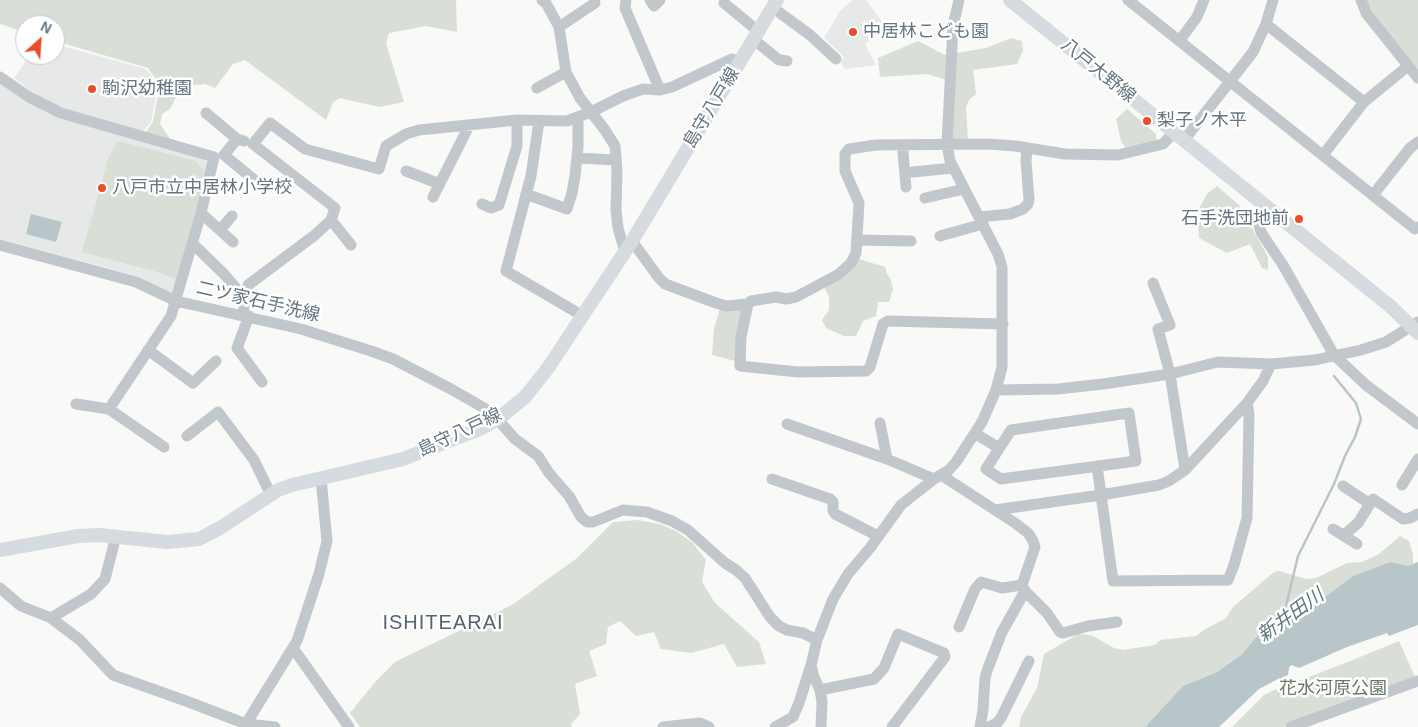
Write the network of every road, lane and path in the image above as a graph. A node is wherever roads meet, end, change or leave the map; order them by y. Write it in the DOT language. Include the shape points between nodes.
graph roads {
  1 [pos="542,0"];
  2 [pos="626,0"];
  3 [pos="650,0"];
  4 [pos="660,0"];
  5 [pos="959,0"];
  6 [pos="1010,0"];
  7 [pos="1204,0"];
  8 [pos="1273,0"];
  9 [pos="1362,0"];
  10 [pos="1136,2"];
  11 [pos="595,3"];
  12 [pos="724,3"];
  13 [pos="774,4"];
  14 [pos="1266,24"];
  15 [pos="559,27"];
  16 [pos="755,35"];
  17 [pos="1180,40"];
  18 [pos="836,58"];
  19 [pos="787,61"];
  20 [pos="739,63"];
  21 [pos="1408,66"];
  22 [pos="566,72"];
  23 [pos="0,77"];
  24 [pos="1418,78"];
  25 [pos="1230,82"];
  26 [pos="536,88"];
  27 [pos="660,90"];
  28 [pos="1364,102"];
  29 [pos="591,112"];
  30 [pos="206,113"];
  31 [pos="578,117"];
  32 [pos="517,120"];
  33 [pos="539,121"];
  34 [pos="469,126"];
  35 [pos="1179,136"];
  36 [pos="237,139"];
  37 [pos="1418,142"];
  38 [pos="253,144"];
  39 [pos="947,144"];
  40 [pos="904,145"];
  41 [pos="1027,148"];
  42 [pos="1323,155"];
  43 [pos="577,158"];
  44 [pos="616,160"];
  45 [pos="953,168"];
  46 [pos="406,170"];
  47 [pos="913,172"];
  48 [pos="440,184"];
  49 [pos="263,187"];
  50 [pos="906,187"];
  51 [pos="964,189"];
  52 [pos="526,194"];
  53 [pos="1373,195"];
  54 [pos="433,197"];
  55 [pos="925,198"];
  56 [pos="482,204"];
  57 [pos="1268,207"];
  58 [pos="201,213"];
  59 [pos="232,216"];
  60 [pos="331,220"];
  61 [pos="981,220"];
  62 [pos="1418,227"];
  63 [pos="220,230"];
  64 [pos="940,236"];
  65 [pos="858,240"];
  66 [pos="911,240"];
  67 [pos="233,242"];
  68 [pos="193,244"];
  69 [pos="0,245"];
  70 [pos="351,245"];
  71 [pos="628,246"];
  72 [pos="1153,282"];
  73 [pos="246,300"];
  74 [pos="176,301"];
  75 [pos="748,304"];
  76 [pos="246,315"];
  77 [pos="582,316"];
  78 [pos="1003,324"];
  79 [pos="1416,328"];
  80 [pos="148,350"];
  81 [pos="1334,355"];
  82 [pos="216,361"];
  83 [pos="1271,364"];
  84 [pos="1170,374"];
  85 [pos="262,382"];
  86 [pos="996,390"];
  87 [pos="1246,403"];
  88 [pos="76,404"];
  89 [pos="109,409"];
  90 [pos="498,419"];
  91 [pos="880,423"];
  92 [pos="787,424"];
  93 [pos="1418,424"];
  94 [pos="976,434"];
  95 [pos="187,436"];
  96 [pos="164,447"];
  97 [pos="999,448"];
  98 [pos="887,458"];
  99 [pos="1418,459"];
  100 [pos="1097,466"];
  101 [pos="1185,470"];
  102 [pos="937,477"];
  103 [pos="321,478"];
  104 [pos="772,479"];
  105 [pos="1402,485"];
  106 [pos="1343,486"];
  107 [pos="270,493"];
  108 [pos="1101,495"];
  109 [pos="1370,504"];
  110 [pos="995,510"];
  111 [pos="1418,514"];
  112 [pos="1333,529"];
  113 [pos="1344,535"];
  114 [pos="116,536"];
  115 [pos="878,536"];
  116 [pos="1357,544"];
  117 [pos="0,550"];
  118 [pos="0,588"];
  119 [pos="1024,588"];
  120 [pos="51,618"];
  121 [pos="1117,622"];
  122 [pos="959,627"];
  123 [pos="817,640"];
  124 [pos="293,648"];
  125 [pos="1029,661"];
  126 [pos="811,665"];
  127 [pos="1418,681"];
  128 [pos="820,690"];
  129 [pos="246,724"];
  130 [pos="275,727"];
  131 [pos="349,727"];
  132 [pos="663,727"];
  133 [pos="709,727"];
  134 [pos="775,727"];
  135 [pos="821,727"];
  136 [pos="892,727"];
  137 [pos="980,727"];
  138 [pos="989,727"];
  139 [pos="1291,727"];
  1 -- 15 [label="street"];
  2 -- 27 [label="street" via="625,8"];
  3 -- 4 [label="street" via="654,6"];
  5 -- 39 [label="street" via="953,26"];
  6 -- 35 [label="main road, 八戸大野線"];
  7 -- 17 [label="street" via="1197,17"];
  8 -- 14 [label="street"];
  9 -- 21 [label="street" via="1366,13"];
  10 -- 17 [label="street"];
  11 -- 15 [label="street"];
  12 -- 16 [label="street"];
  13 -- 16 [label="main road, 島守八戸線"];
  13 -- 18 [label="street"];
  14 -- 25 [label="street" via="1253,52"];
  14 -- 28 [label="street"];
  15 -- 22 [label="street"];
  16 -- 19 [label="street" via="779,60"];
  16 -- 20 [label="main road, 島守八戸線"];
  17 -- 25 [label="street"];
  20 -- 27 [label="street" via="732,59"];
  20 -- 71 [label="main road, 島守八戸線"];
  21 -- 24 [label="street"];
  21 -- 28 [label="street"];
  22 -- 26 [label="street"];
  22 -- 29 [label="street"];
  23 -- 58 [label="street" via="61,114 214,157"];
  25 -- 35 [label="street"];
  25 -- 42 [label="street"];
  27 -- 29 [label="street" via="636,91"];
  28 -- 42 [label="street"];
  29 -- 31 [label="street"];
  29 -- 44 [label="street" via="615,146"];
  30 -- 36 [label="street"];
  31 -- 33 [label="street" via="567,121"];
  31 -- 43 [label="street"];
  32 -- 33 [label="street"];
  32 -- 34 [label="street"];
  32 -- 56 [label="street" via="517,146 499,205 491,208"];
  33 -- 52 [label="street"];
  34 -- 38 [label="street" via="406,134 386,146 379,169 305,149 270,123"];
  34 -- 48 [label="street"];
  35 -- 41 [label="street" via="1162,144 1118,155 1065,154"];
  35 -- 57 [label="main road, 八戸大野線"];
  36 -- 38 [label="street"];
  36 -- 49 [label="street" via="224,155"];
  37 -- 53 [label="street"];
  38 -- 60 [label="street" via="336,208"];
  39 -- 40 [label="street"];
  39 -- 41 [label="street"];
  39 -- 45 [label="street"];
  40 -- 50 [label="street"];
  40 -- 65 [label="street" via="849,149 845,154 846,171 859,203"];
  41 -- 61 [label="street" via="1028,204 1023,210"];
  42 -- 53 [label="street"];
  43 -- 44 [label="street"];
  43 -- 52 [label="street" via="567,209"];
  44 -- 71 [label="street" via="618,228"];
  45 -- 47 [label="street"];
  45 -- 51 [label="street"];
  46 -- 48 [label="street"];
  48 -- 54 [label="street"];
  51 -- 55 [label="street"];
  51 -- 61 [label="street"];
  52 -- 77 [label="street" via="506,271"];
  53 -- 62 [label="street" via="1415,229"];
  57 -- 79 [label="main road, 八戸大野線"];
  57 -- 81 [label="street" via="1258,223 1262,234"];
  58 -- 63 [label="street"];
  58 -- 68 [label="street"];
  59 -- 63 [label="street"];
  60 -- 70 [label="street"];
  60 -- 73 [label="street" via="248,285"];
  61 -- 64 [label="street"];
  61 -- 78 [label="street" via="1002,267"];
  63 -- 67 [label="street"];
  65 -- 66 [label="street"];
  65 -- 75 [label="street" via="851,263 822,284 796,297 751,301"];
  68 -- 73 [label="street"];
  68 -- 74 [label="street"];
  69 -- 74 [label="street, 二ツ家石手洗線" via="136,282"];
  71 -- 75 [label="street" via="665,284 726,306"];
  71 -- 77 [label="main road, 島守八戸線"];
  72 -- 84 [label="street" via="1170,325 1158,329"];
  73 -- 76 [label="street"];
  74 -- 76 [label="street, 二ツ家石手洗線"];
  74 -- 80 [label="street" via="171,316"];
  75 -- 78 [label="street" via="741,337 740,366 798,372 866,371 883,324 888,321"];
  76 -- 85 [label="street" via="237,348"];
  76 -- 90 [label="street, 二ツ家石手洗線" via="386,356 451,389"];
  77 -- 90 [label="main road, 島守八戸線" via="537,384"];
  78 -- 86 [label="street" via="1002,367"];
  79 -- 81 [label="street" via="1386,342"];
  80 -- 82 [label="street" via="193,383"];
  80 -- 89 [label="street"];
  81 -- 83 [label="street"];
  81 -- 93 [label="street" via="1366,386"];
  83 -- 84 [label="street" via="1218,362"];
  83 -- 87 [label="street"];
  84 -- 86 [label="street" via="1058,388"];
  84 -- 101 [label="street"];
  86 -- 94 [label="street"];
  87 -- 101 [label="street"];
  87 -- 108 [label="street" via="1250,414 1247,518 1228,580 1113,581"];
  88 -- 89 [label="street"];
  89 -- 96 [label="street"];
  90 -- 103 [label="main road, 島守八戸線" via="403,459"];
  90 -- 123 [label="street, 二ツ家石手洗線" via="515,439 538,456 587,522 623,510 647,512 672,521 688,530 745,578 779,626"];
  91 -- 98 [label="street"];
  92 -- 98 [label="street"];
  94 -- 97 [label="street"];
  94 -- 102 [label="street" via="956,462"];
  95 -- 107 [label="street" via="218,412 254,460"];
  97 -- 100 [label="street" via="986,469 1001,479"];
  97 -- 100 [label="street" via="1011,430 1129,413 1136,461"];
  98 -- 102 [label="street"];
  99 -- 105 [label="street"];
  100 -- 108 [label="street"];
  101 -- 108 [label="street" via="1159,485"];
  102 -- 110 [label="street"];
  102 -- 115 [label="street" via="901,505"];
  103 -- 107 [label="main road, 島守八戸線"];
  103 -- 124 [label="street" via="327,541"];
  104 -- 115 [label="street" via="830,499 835,514"];
  106 -- 109 [label="street"];
  107 -- 114 [label="main road, 島守八戸線" via="199,539 167,542"];
  108 -- 110 [label="street"];
  109 -- 111 [label="street" via="1373,499 1403,519"];
  109 -- 113 [label="street" via="1358,523"];
  110 -- 119 [label="street" via="1015,522 1033,541 1034,554"];
  112 -- 113 [label="street"];
  113 -- 116 [label="street"];
  114 -- 117 [label="main road, 島守八戸線" via="78,536"];
  114 -- 120 [label="street" via="105,580 91,594"];
  115 -- 123 [label="street" via="840,585"];
  118 -- 120 [label="street" via="21,606"];
  119 -- 121 [label="street" via="1060,632"];
  119 -- 122 [label="street" via="1002,588 981,582"];
  119 -- 137 [label="street" via="988,668"];
  120 -- 129 [label="street" via="80,640 113,676"];
  123 -- 126 [label="street"];
  124 -- 129 [label="street"];
  124 -- 131 [label="street"];
  125 -- 138 [label="street" via="1001,718"];
  126 -- 128 [label="street"];
  126 -- 134 [label="street" via="793,717"];
  127 -- 139 [label="street"];
  128 -- 135 [label="street"];
  128 -- 136 [label="street" via="874,680 884,668 898,634 944,653 945,657"];
  129 -- 130 [label="street"];
  132 -- 133 [label="street" via="700,723"];
}
